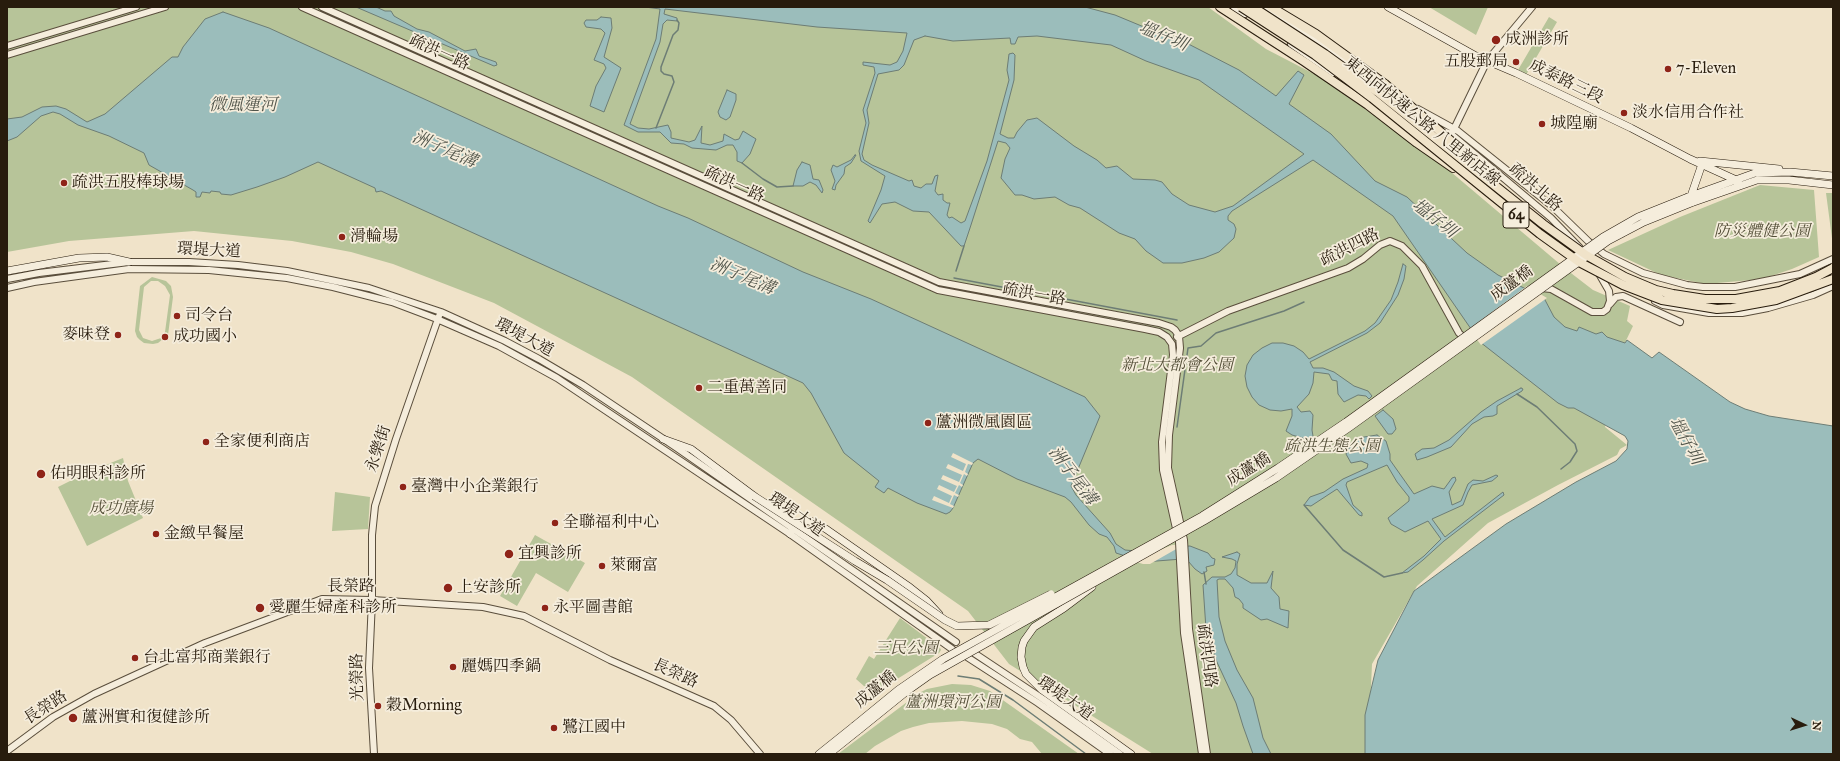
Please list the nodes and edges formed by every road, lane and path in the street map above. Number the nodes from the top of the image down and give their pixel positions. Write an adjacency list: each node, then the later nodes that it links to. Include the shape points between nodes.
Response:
1 (136, 7): 13 (street)
2 (165, 7): 14 (street)
3 (302, 7): 41 (street, 疏洪一路, via 938,290 1152,330 1163,334)
4 (322, 7): 40 (street, 疏洪一路, via 939,282 1159,323 1171,327)
5 (1220, 7): 22 (highway, bridge, via 1356,96)
6 (1234, 7): 16 (street, 疏洪北路, via 1372,100)
7 (1241, 7): 22 (highway, 東西向快速公路 八里新店線 / 64, bridge, via 1372,98)
8 (1253, 7): 25 (highway, 東西向快速公路 八里新店線 / 64, bridge, via 1325,54 1378,93)
9 (1263, 7): 16 (street, 疏洪北路, via 1390,94)
10 (1271, 7): 25 (highway, bridge, via 1316,34 1385,84 1486,171)
11 (1388, 7): 15 (main road, 成泰路三段)
12 (1532, 7): 15 (street)
13 (7, 46)
14 (7, 55)
15 (1487, 61): 16 (street); 17 (main road, 成泰路三段, via 1631,128)
16 (1453, 131): 27 (street, 疏洪北路, via 1551,218); 28 (street, 疏洪北路, via 1554,207 1588,242 1604,254 1643,273 1687,285 1735,287 1800,274)
17 (1690, 159): 18 (main road, 成泰路三段); 19 (main road)
18 (1702, 164): 21 (main road, 成泰路三段); 26 (main road)
19 (1812, 174): 20 (main road); 21 (main road, via 1755,173)
20 (1833, 176)
21 (1734, 180): 24 (main road, 成泰路三段); 26 (main road)
22 (1475, 183): 33 (highway, 東西向快速公路 八里新店線 / 64, bridge, via 1579,262 1623,286 1662,300 1702,307 1732,308 1776,300)
23 (1833, 184): 24 (main road, via 1758,180)
24 (1741, 185): 26 (main road)
25 (1507, 194): 30 (highway, 東西向快速公路 八里新店線 / 64, bridge, via 1543,224 1609,269 1656,290 1705,299 1736,299 1780,291)
26 (1690, 199): 46 (main road, 成蘆橋, bridge, via 1638,217 1603,237 1278,468 1202,516); 47 (main road, 成蘆橋, bridge, via 1608,241 1276,478)
27 (1590, 258): 34 (street, 疏洪北路, via 1612,281 1663,305 1709,314 1742,313 1768,308 1813,295); 36 (street, via 1609,291)
28 (1833, 259)
29 (129, 262): 31 (main road, via 107,257 79,258); 32 (street, 環堤大道); 37 (street, 環堤大道, via 189,262 287,271 369,288)
30 (1833, 268)
31 (7, 271)
32 (7, 279)
33 (1833, 279)
34 (1833, 286)
35 (7, 288): 38 (street, 環堤大道, via 129,269 217,270 288,278 339,288 384,300)
36 (1609, 305): 39 (street, via 1616,297 1623,296); 40 (street, 疏洪四路, bridge, via 1603,312 1592,312 1551,289 1533,290 1470,336 1464,337 1459,333 1428,275 1417,260 1402,246 1390,241 1380,245 1348,268 1228,311)
37 (441, 312): 38 (street, 永樂街); 42 (street, 環堤大道, via 539,359)
38 (437, 319): 43 (street, 環堤大道, via 499,346 557,378); 48 (street, 永樂街, via 375,506 372,535)
39 (1680, 322)
40 (1179, 336): 41 (street, 疏洪四路); 44 (street, via 1168,468)
41 (1170, 341): 44 (street, via 1173,355 1162,442 1163,470)
42 (664, 439): 43 (street, 環堤大道); 49 (main road, bridge, via 691,450 754,496)
43 (791, 531): 49 (main road, bridge, via 796,523 805,520 826,529 908,586); 50 (street, 環堤大道); 51 (street, 環堤大道)
44 (1182, 541): 45 (street)
45 (1182, 561): 63 (street, 疏洪四路, via 1181,599 1186,658); 64 (street, 疏洪四路)
46 (1115, 564): 49 (main road, bridge, via 989,625 957,626); 54 (main road, 成蘆橋, bridge, via 943,659 898,690)
47 (1106, 577): 54 (main road, 成蘆橋, bridge, via 930,675); 62 (main road, bridge, via 1034,627 1024,641 1021,657 1026,674 1042,690)
48 (372, 600): 55 (street, 長榮路, via 322,599 205,643 94,694 53,717); 56 (street, 光榮路, via 370,676); 57 (street, 長榮路, via 482,607 524,616 610,660 714,706 731,720)
49 (945, 620)
50 (956, 642)
51 (952, 650)
52 (974, 654): 61 (street, 環堤大道)
53 (967, 658): 60 (street, 環堤大道, via 1038,703)
54 (856, 728): 58 (main road); 59 (main road)
55 (7, 750)
56 (374, 754)
57 (760, 754)
58 (819, 754)
59 (829, 754)
60 (1110, 754)
61 (1120, 754)
62 (1131, 754)
63 (1202, 754)
64 (1207, 754)

